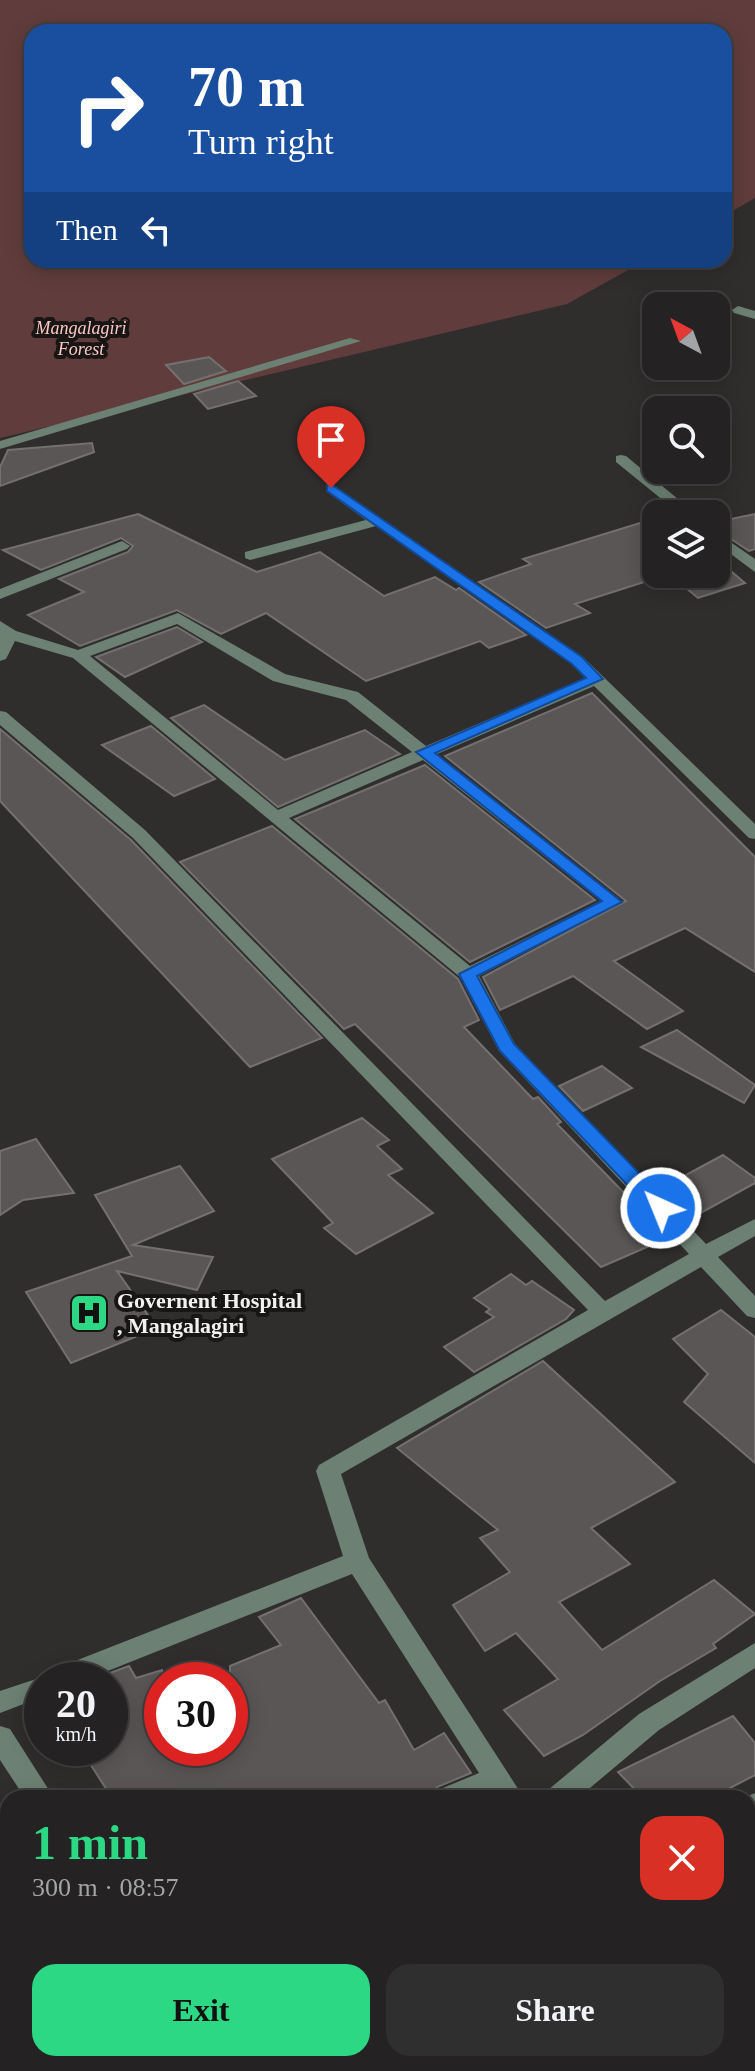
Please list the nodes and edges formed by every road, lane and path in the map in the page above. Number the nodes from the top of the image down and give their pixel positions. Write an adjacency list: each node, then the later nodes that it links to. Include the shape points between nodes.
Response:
1 (738, 310): 2 (street)
2 (755, 315)
3 (355, 341): 4 (street)
4 (0, 445)
5 (621, 459): 7 (street)
6 (331, 488): 8 (street)
7 (672, 500)
8 (378, 521): 11 (street); 17 (street, via 577,660)
9 (122, 546): 13 (street)
10 (730, 547): 12 (street)
11 (250, 555)
12 (755, 567)
13 (0, 594)
14 (5, 630): 15 (street); 16 (street)
15 (79, 655): 21 (street, via 178,618 279,678 352,696); 22 (street)
16 (0, 656)
17 (596, 679): 21 (street); 23 (street)
18 (0, 716): 19 (street)
19 (22, 735): 20 (street); 28 (street, via 139,834)
20 (0, 743)
21 (424, 752): 22 (street); 24 (street, via 614,902)
22 (276, 817): 24 (street)
23 (755, 834)
24 (468, 974): 26 (street, via 506,1047)
25 (755, 1226): 26 (street)
26 (705, 1254): 27 (street); 28 (street)
27 (755, 1310)
28 (603, 1312): 29 (street, via 328,1471)
29 (357, 1561): 31 (street); 35 (street)
30 (755, 1654): 37 (street, via 649,1722)
31 (102, 1662)
32 (24, 1693): 33 (street)
33 (0, 1702)
34 (0, 1737): 36 (street)
35 (504, 1788)
36 (35, 1790)
37 (568, 1790)

